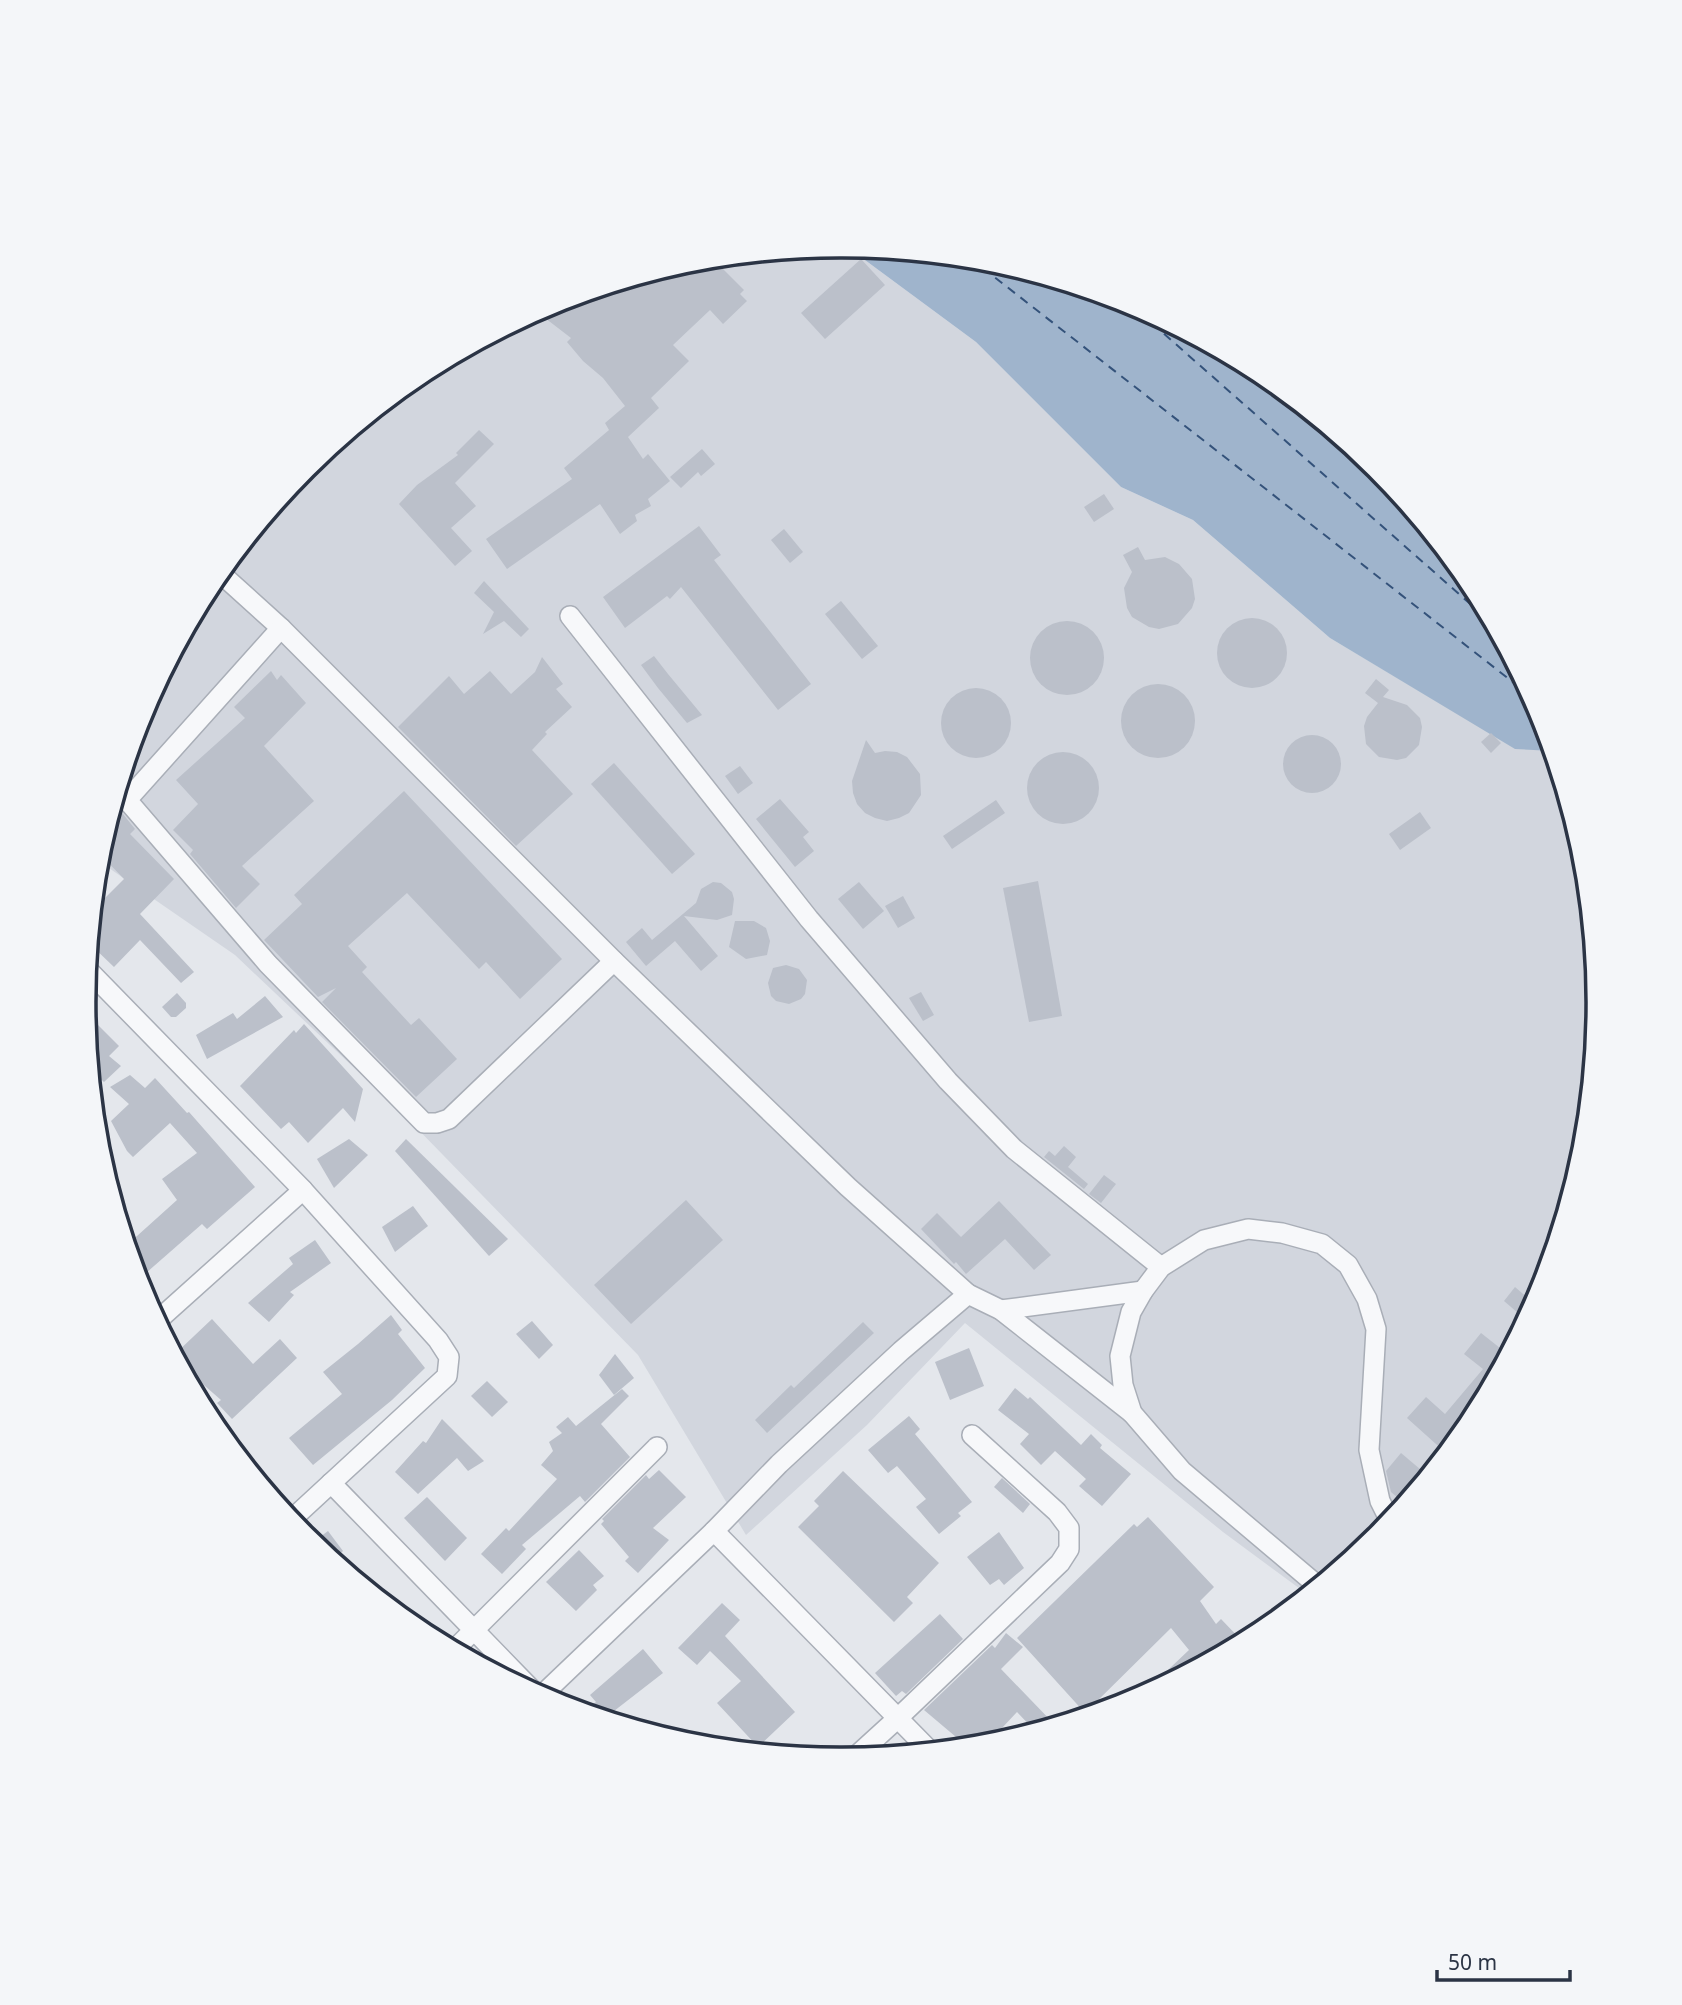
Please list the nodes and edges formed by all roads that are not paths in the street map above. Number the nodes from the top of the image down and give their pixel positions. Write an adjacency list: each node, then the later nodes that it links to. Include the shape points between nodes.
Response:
1 (228, 580): 3 (street)
2 (570, 616): 7 (street, via 809,919 948,1081 1014,1149)
3 (281, 628): 4 (street); 4 (street, via 127,800 268,964 424,1123 449,1119)
4 (614, 961): 9 (street, via 848,1187)
5 (97, 979): 6 (street)
6 (303, 1189): 11 (street); 15 (street, via 449,1357 447,1376)
7 (1161, 1267): 8 (street); 16 (street, via 1203,1240 1248,1228 1322,1244 1348,1265 1367,1299 1376,1329 1369,1450)
8 (1143, 1291): 10 (street); 12 (street, via 1131,1312 1120,1356)
9 (968, 1294): 10 (street); 18 (street, via 779,1464)
10 (1001, 1310): 12 (street)
11 (165, 1314)
12 (1132, 1413): 19 (street, via 1182,1471)
13 (972, 1435): 24 (street, via 1057,1512 1069,1528 1069,1549 1060,1563)
14 (657, 1447): 20 (street)
15 (331, 1483): 17 (street); 20 (street)
16 (1385, 1511)
17 (299, 1513)
18 (714, 1531): 23 (street); 24 (street)
19 (1310, 1580)
20 (475, 1629): 21 (street); 22 (street)
21 (461, 1643)
22 (515, 1671)
23 (549, 1688)
24 (900, 1717): 25 (street); 26 (street)
25 (923, 1743)
26 (867, 1746)

